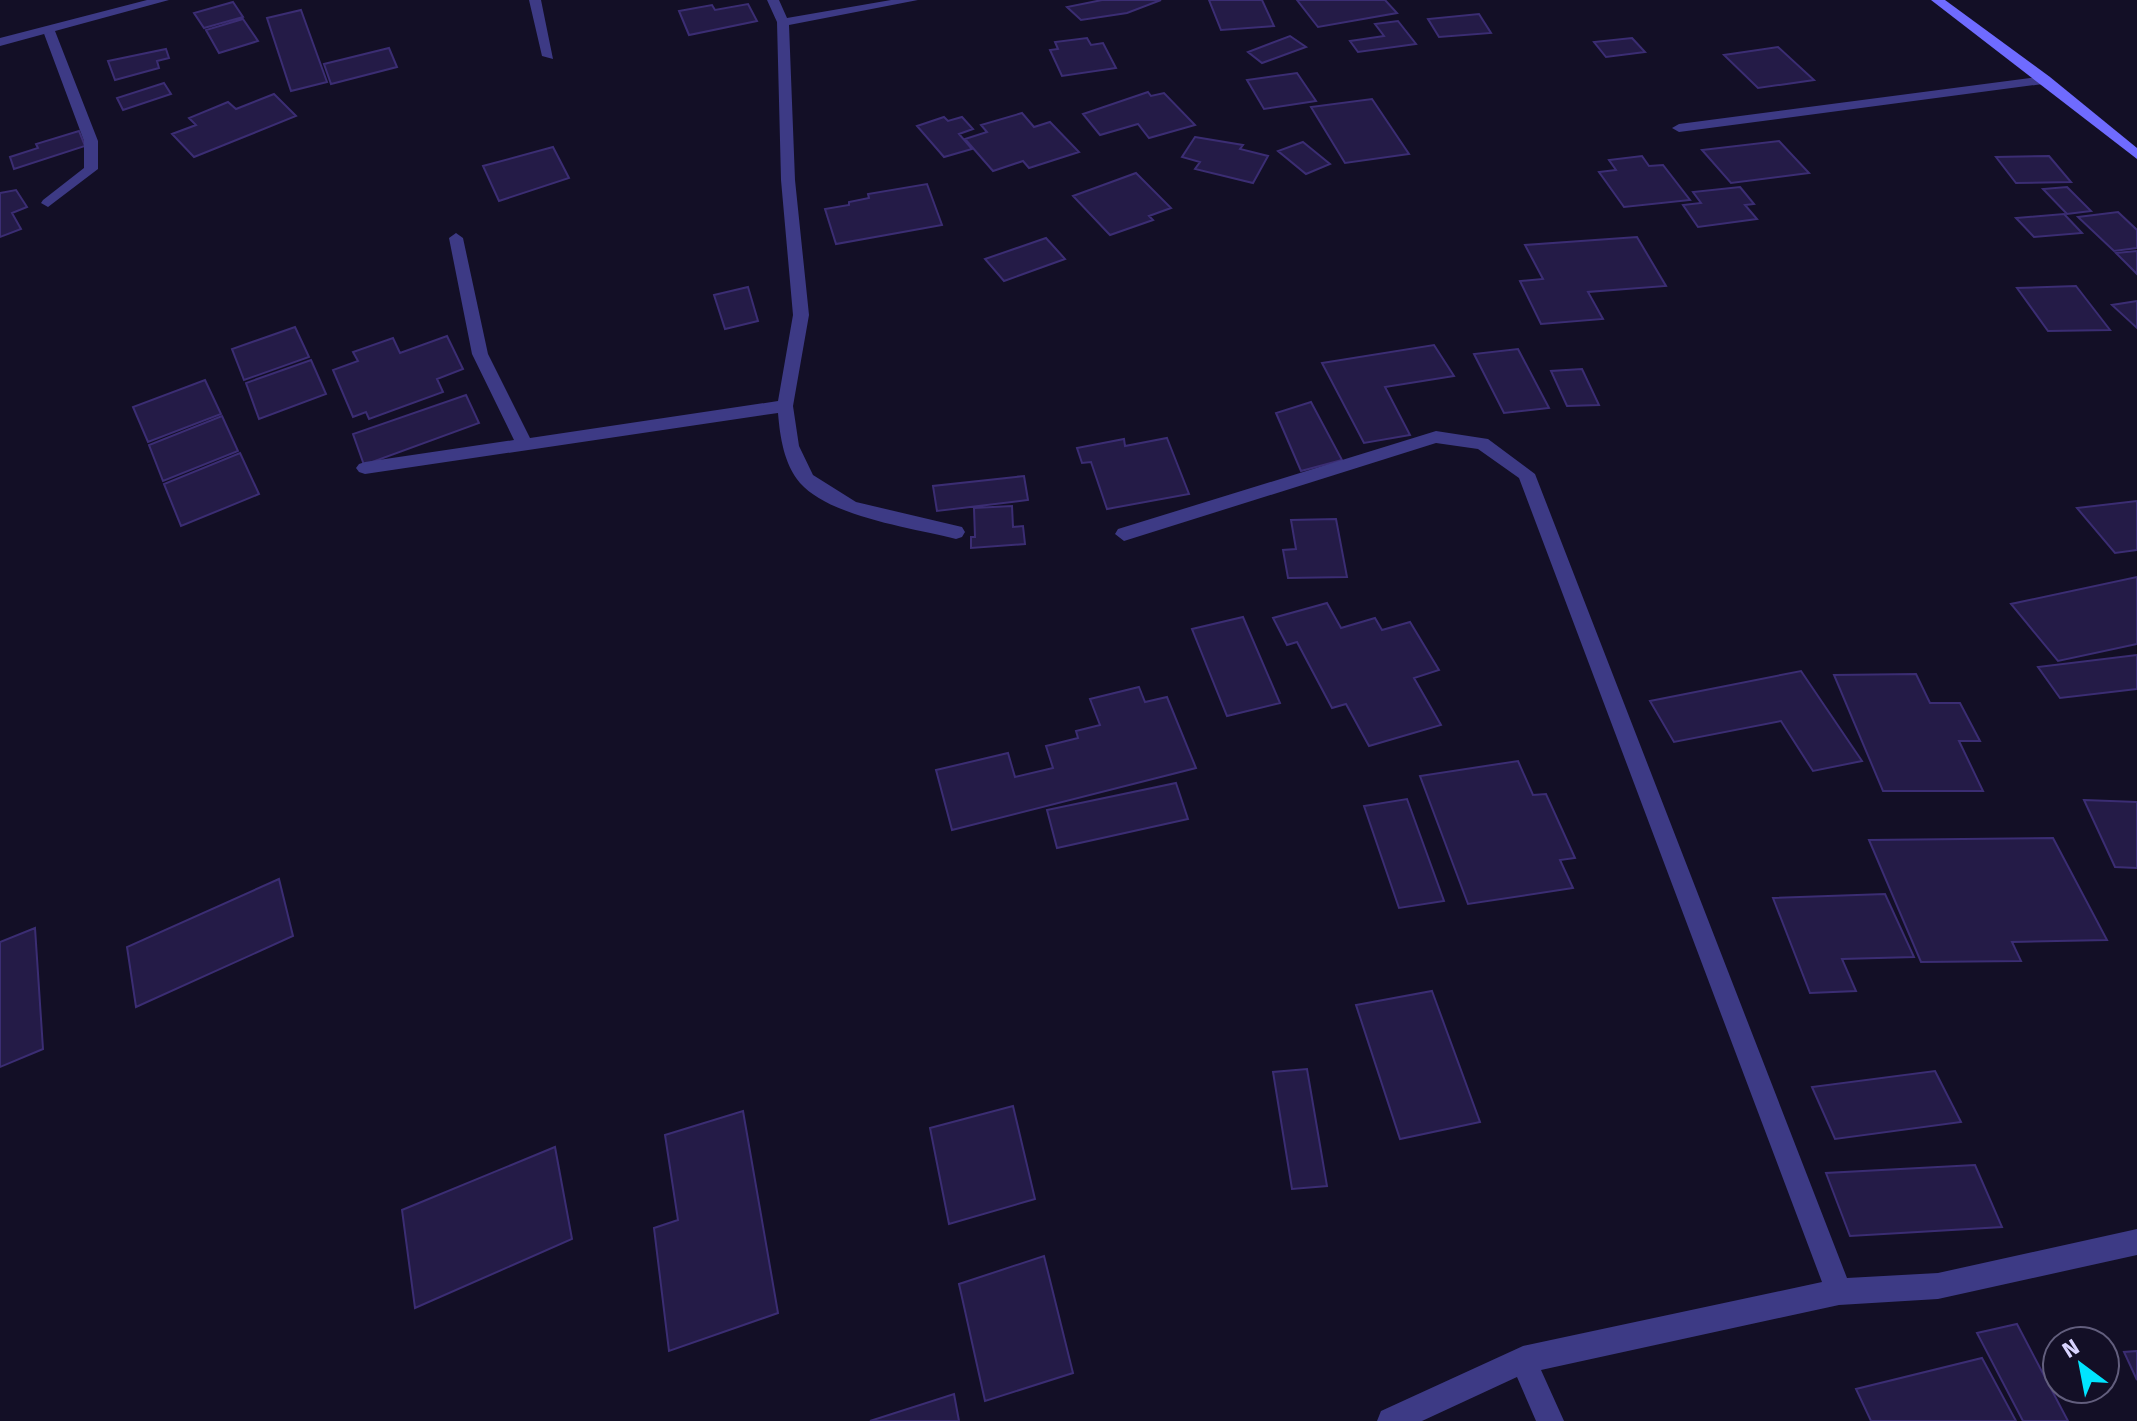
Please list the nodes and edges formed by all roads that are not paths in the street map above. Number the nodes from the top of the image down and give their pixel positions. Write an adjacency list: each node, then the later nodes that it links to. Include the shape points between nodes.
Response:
1 (163, 0): 8 (street)
2 (535, 0): 9 (street)
3 (773, 0): 6 (street)
4 (912, 0): 6 (street)
5 (1937, 0): 10 (street)
6 (783, 22): 15 (street, via 788,180 801,315)
7 (49, 31): 13 (street, via 91,141 91,169)
8 (0, 42)
9 (548, 56)
10 (2045, 80): 11 (street); 12 (street)
11 (1679, 128)
12 (2137, 155)
13 (48, 203)
14 (456, 238): 16 (street, via 480,354)
15 (785, 406): 16 (street); 18 (street, via 790,446 807,479 851,507)
16 (524, 442): 17 (street)
17 (365, 468)
18 (956, 532)
19 (1124, 534): 21 (street, via 1436,437 1482,443 1526,474)
20 (2137, 1242): 21 (street, via 1938,1286)
21 (1839, 1292): 22 (street)
22 (1523, 1360): 23 (street); 24 (street)
23 (1391, 1421)
24 (1550, 1421)

